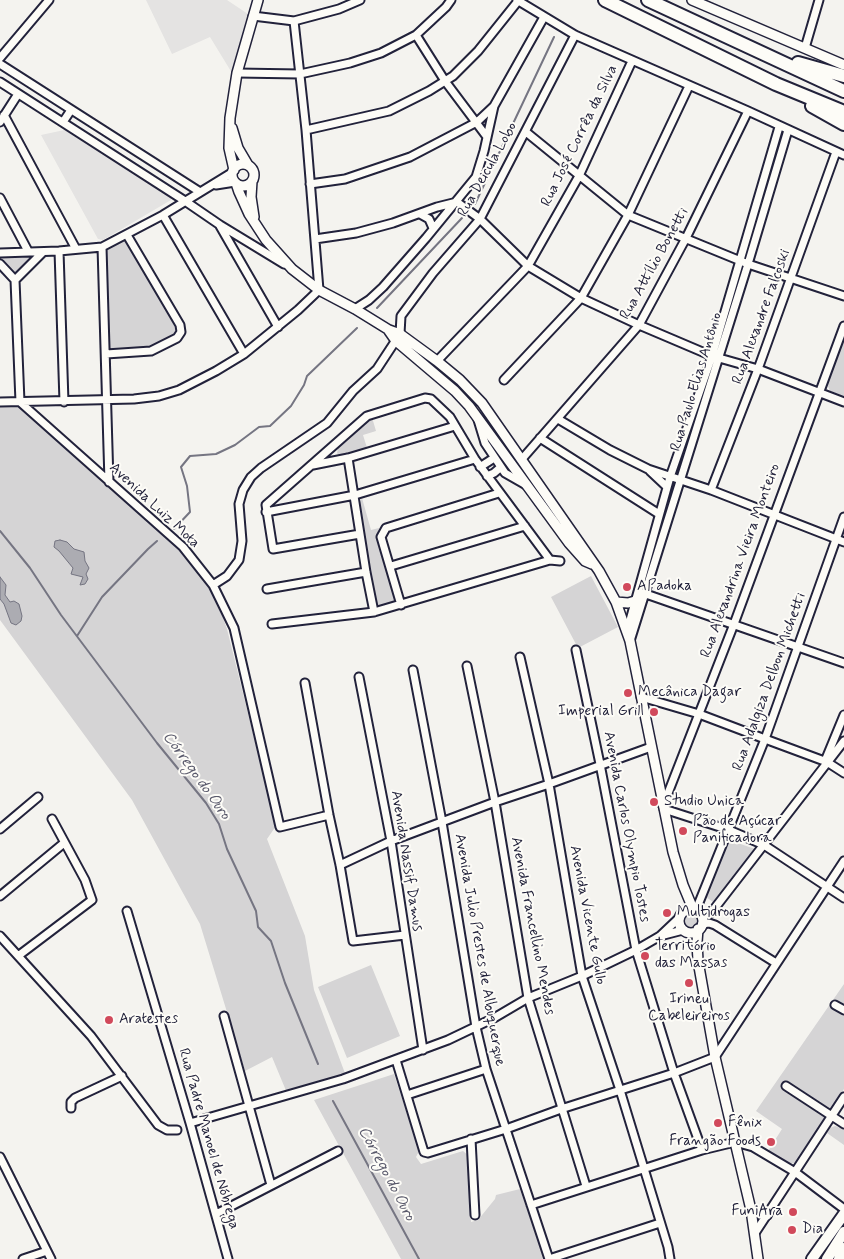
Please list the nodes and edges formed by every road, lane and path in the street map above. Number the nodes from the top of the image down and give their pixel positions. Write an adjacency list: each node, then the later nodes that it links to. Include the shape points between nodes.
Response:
1 (49, 0): 17 (street)
2 (258, 0): 10 (street)
3 (360, 0): 12 (street)
4 (451, 0): 13 (street)
5 (517, 0): 11 (street); 24 (street, via 478,51)
6 (605, 0): 26 (highway)
7 (648, 0): 16 (highway)
8 (692, 0): 15 (street)
9 (820, 0): 15 (street)
10 (253, 16): 12 (street); 21 (street)
11 (544, 17): 14 (street); 30 (street)
12 (294, 21): 22 (street)
13 (416, 35): 22 (street, via 350,64); 24 (street)
14 (575, 35): 18 (street); 42 (street, Rua Deicula Lobo)
15 (805, 48): 20 (street)
16 (759, 51): 23 (highway); 28 (highway)
17 (0, 58)
18 (632, 61): 27 (street); 48 (street, Rua José Corrêa da Silva)
19 (0, 64): 31 (street)
20 (844, 65)
21 (237, 73): 22 (street); 35 (street)
22 (300, 74): 40 (street)
23 (844, 76)
24 (445, 81): 37 (street); 40 (street, via 389,111)
25 (0, 82): 29 (street)
26 (776, 84): 33 (highway); 38 (highway)
27 (690, 86): 32 (street); 59 (street)
28 (844, 91)
29 (18, 94): 34 (street); 36 (street)
30 (494, 106): 37 (street); 43 (street)
31 (71, 110): 36 (street); 53 (street)
32 (748, 111): 39 (street); 65 (street, Rua Attílio Bonetti)
33 (844, 112)
34 (2, 118): 68 (street)
35 (230, 118): 46 (street, via 234,139); 47 (street, via 228,148)
36 (63, 122): 55 (street)
37 (477, 122): 43 (street); 51 (street, via 410,157 345,178)
38 (844, 124)
39 (779, 127): 41 (street); 73 (street, Rua Paulo Elias Antônio)
40 (306, 130): 51 (street)
41 (788, 130): 44 (street); 75 (street, Rua Paulo Elias Antônio)
42 (526, 132): 48 (street); 60 (street, Rua Deicula Lobo)
43 (487, 137): 56 (street, via 476,177)
44 (836, 152): 45 (street); 78 (street, Rua Alexandre Falcoski)
45 (844, 156)
46 (248, 165): 47 (street, via 238,165); 49 (street, via 254,174)
47 (233, 171): 50 (street); 52 (street)
48 (579, 176): 59 (street); 76 (street, Rua José Corrêa da Silva)
49 (252, 180): 50 (street, via 246,185); 61 (street)
50 (236, 182): 52 (street); 61 (street, via 243,204)
51 (310, 184): 66 (street)
52 (213, 185): 53 (street)
53 (200, 192): 55 (street)
54 (0, 198): 69 (street)
55 (185, 201): 58 (street); 62 (street)
56 (457, 202): 57 (street); 60 (street); 63 (street)
57 (420, 214): 63 (street, via 429,219); 66 (street, via 356,233)
58 (163, 215): 64 (street); 89 (street)
59 (628, 215): 65 (street); 82 (street)
60 (480, 219): 76 (street); 87 (street, Rua Deicula Lobo, via 401,316)
61 (255, 222): 77 (street)
62 (220, 225): 77 (street); 86 (street)
63 (433, 228): 83 (street, via 383,287)
64 (127, 235): 67 (street); 88 (street, via 181,332 177,338 151,352)
65 (686, 238): 73 (street); 84 (street, Rua Attílio Bonetti)
66 (315, 239): 80 (street)
67 (102, 247): 68 (street); 88 (street)
68 (76, 249): 70 (street)
69 (28, 251): 71 (street); 72 (street)
70 (59, 251): 71 (street); 98 (street)
71 (43, 252): 79 (street)
72 (0, 253)
73 (740, 261): 75 (street); 90 (street, Rua Paulo Elias Antônio)
74 (0, 264): 79 (street)
75 (748, 264): 78 (street); 90 (street, Rua Paulo Elias Antônio)
76 (528, 266): 82 (street); 91 (street, Rua José Corrêa da Silva)
77 (292, 269): 80 (street)
78 (790, 278): 81 (street); 92 (street, Rua Alexandre Falcoski)
79 (15, 280): 97 (street)
80 (319, 290): 83 (street); 86 (street)
81 (844, 296)
82 (582, 298): 84 (street); 93 (street)
83 (355, 309): 87 (street)
84 (639, 325): 90 (street); 100 (street, Rua Attílio Bonetti)
85 (844, 326): 94 (street, Rua Alexandrina Vieira Monteiro)
86 (278, 327): 89 (street)
87 (398, 338): 91 (street); 104 (street, via 477,415); 138 (street, via 377,369 353,390 327,423 251,477 239,504 240,560 227,576)
88 (106, 354): 95 (street)
89 (244, 354): 95 (street, via 179,390 159,396)
90 (716, 356): 92 (street); 117 (street, Rua Paulo Elias Antônio); 118 (street, Rua Paulo Elias Antônio)
91 (437, 361): 102 (street, via 482,403)
92 (758, 369): 94 (street); 122 (street, Rua Alexandre Falcoski)
93 (504, 380)
94 (819, 392): 99 (street); 127 (street, Rua Alexandrina Vieira Monteiro)
95 (107, 399): 98 (street); 119 (street)
96 (0, 402): 97 (street)
97 (20, 402): 98 (street); 119 (street, Avenida Luiz Mota)
98 (64, 402)
99 (844, 402)
100 (558, 419): 103 (street, Rua Attílio Bonetti); 114 (street)
101 (455, 426): 105 (street, via 431,399 425,398 369,414); 106 (street); 108 (street)
102 (502, 430): 104 (street); 109 (street)
103 (540, 438): 109 (street, Rua Attílio Bonetti); 126 (street)
104 (489, 440): 107 (street); 113 (street)
105 (330, 448): 110 (street); 111 (street)
106 (348, 458): 110 (street); 124 (street)
107 (494, 458): 112 (street); 115 (street)
108 (475, 459): 112 (street); 124 (street)
109 (522, 459): 113 (street); 136 (street)
110 (337, 460): 111 (street)
111 (312, 465): 125 (street, via 266,505)
112 (480, 467): 116 (street)
113 (514, 467): 115 (street); 120 (street)
114 (648, 469): 117 (street); 121 (street)
115 (503, 470): 116 (street); 120 (street)
116 (487, 476): 123 (street)
117 (670, 476): 118 (street); 121 (street, Rua Paulo Elias Antônio)
118 (681, 479): 122 (street); 141 (street, Rua Paulo Elias Antônio)
119 (109, 482): 138 (street, Avenida Luiz Mota, via 183,547)
120 (527, 486): 136 (street, via 569,543 585,561)
121 (667, 487): 126 (street, Rua Paulo Elias Antônio)
122 (712, 490): 127 (street)
123 (499, 493): 129 (street); 135 (street, via 386,528 381,537)
124 (354, 494): 125 (street); 130 (street)
125 (266, 512): 130 (street, via 273,549)
126 (659, 514): 140 (street, Rua Paulo Elias Antônio)
127 (773, 514): 131 (street); 147 (street, Rua Alexandrina Vieira Monteiro)
128 (844, 518): 131 (street, Rua Adalgiza Delbon Michetti)
129 (525, 526): 133 (street); 135 (street)
130 (360, 534): 137 (street)
131 (836, 539): 132 (street); 150 (street, Rua Adalgiza Delbon Michetti)
132 (844, 542)
133 (550, 560): 134 (street); 144 (street)
134 (560, 562)
135 (391, 566): 144 (street)
136 (596, 566): 143 (street)
137 (366, 572): 139 (street); 145 (street)
138 (213, 585): 171 (street, Avenida Luiz Mota, via 234,628 280,827)
139 (268, 589)
140 (638, 591): 141 (street); 142 (street, Rua Paulo Elias Antônio)
141 (646, 594): 147 (street); 149 (street, Rua Paulo Elias Antônio)
142 (635, 601): 143 (street); 148 (street, Rua Paulo Elias Antônio)
143 (616, 602): 148 (street)
144 (401, 605): 145 (street)
145 (374, 612): 146 (street)
146 (272, 624)
147 (734, 624): 150 (street); 159 (street, Rua Alexandrina Vieira Monteiro)
148 (626, 631): 149 (street)
149 (630, 641): 158 (street)
150 (798, 648): 153 (street); 161 (street, Rua Adalgiza Delbon Michetti)
151 (576, 650): 165 (street, Avenida Carlos Olympio Tostes)
152 (520, 657): 167 (street, Avenida Vicente Gullo)
153 (844, 663)
154 (467, 666): 169 (street, Avenida Francellino Mendes)
155 (413, 670): 173 (street, Avenida Julio Prestes de Albuquerque)
156 (359, 677): 176 (street, Avenida Nassif Damus)
157 (305, 683): 171 (street)
158 (641, 696): 159 (street); 163 (street)
159 (699, 714): 161 (street); 170 (street, Rua Alexandrina Vieira Monteiro)
160 (844, 715): 164 (street)
161 (765, 738): 164 (street); 175 (street, Rua Adalgiza Delbon Michetti)
162 (844, 741): 164 (street)
163 (651, 747): 165 (street); 170 (street)
164 (825, 763): 166 (street); 178 (street)
165 (600, 764): 167 (street); 193 (street, Avenida Carlos Olympio Tostes)
166 (844, 773)
167 (549, 784): 169 (street); 197 (street, Avenida Vicente Gullo)
168 (38, 798): 174 (street)
169 (495, 802): 173 (street); 198 (street, Avenida Francellino Mendes)
170 (664, 807): 175 (street); 181 (street)
171 (329, 815): 180 (street)
172 (52, 819): 177 (street)
173 (442, 822): 176 (street); 202 (street, Avenida Julio Prestes de Albuquerque)
174 (0, 829)
175 (729, 830): 178 (street); 186 (street, Rua Adalgiza Delbon Michetti)
176 (391, 841): 180 (street); 190 (street, Avenida Nassif Damus)
177 (64, 843): 183 (street); 194 (street, via 92,900)
178 (764, 845): 182 (street); 186 (street, via 711,913)
179 (844, 861): 182 (street)
180 (340, 864): 190 (street, via 353,941)
181 (683, 885): 186 (street); 187 (street)
182 (827, 887): 184 (street); 196 (street)
183 (0, 896)
184 (844, 898)
185 (127, 911): 217 (street, Rua Padre Manoel de Nóbrega)
186 (696, 911): 187 (street, via 689,909); 188 (street)
187 (681, 916): 189 (street, via 680,924); 192 (street)
188 (700, 927): 189 (street, via 692,932); 195 (street); 196 (street, via 709,923 715,925)
189 (685, 930): 192 (street); 195 (street)
190 (404, 935): 203 (street, Avenida Nassif Damus)
191 (0, 936): 194 (street)
192 (660, 936): 193 (street)
193 (636, 950): 197 (street); 207 (street, Avenida Carlos Olympio Tostes)
194 (18, 956): 208 (street, via 91,1036)
195 (698, 961): 204 (street)
196 (776, 963): 204 (street)
197 (582, 976): 198 (street); 210 (street, Avenida Vicente Gullo)
198 (528, 998): 202 (street); 215 (street, Avenida Francellino Mendes)
199 (835, 1005): 200 (street)
200 (844, 1010)
201 (224, 1016): 213 (street)
202 (476, 1026): 203 (street); 206 (street, Avenida Julio Prestes de Albuquerque)
203 (423, 1050): 205 (street)
204 (715, 1057): 207 (street); 222 (street)
205 (396, 1060): 211 (street); 213 (street)
206 (486, 1069): 211 (street); 219 (street, Avenida Julio Prestes de Albuquerque)
207 (674, 1073): 210 (street); 223 (street, Avenida Carlos Olympio Tostes)
208 (122, 1076): 214 (street, via 75,1098); 220 (street, via 158,1125 167,1130)
209 (786, 1086): 216 (street)
210 (620, 1090): 215 (street); 226 (street, Avenida Vicente Gullo)
211 (407, 1095): 221 (street, via 424,1152)
212 (844, 1097): 216 (street)
213 (250, 1106): 217 (street); 228 (street)
214 (70, 1108)
215 (561, 1109): 219 (street); 229 (street, Avenida Francellino Mendes)
216 (832, 1115): 218 (street); 227 (street)
217 (190, 1123): 233 (street, Rua Padre Manoel de Nóbrega)
218 (844, 1124)
219 (506, 1129): 221 (street); 230 (street, Avenida Julio Prestes de Albuquerque)
220 (177, 1130)
221 (472, 1139): 235 (street)
222 (735, 1142): 223 (street); 227 (street, via 753,1147); 232 (street)
223 (702, 1150): 226 (street)
224 (338, 1151): 228 (street)
225 (0, 1157): 241 (street)
226 (644, 1169): 229 (street); 237 (street, Avenida Vicente Gullo)
227 (795, 1172): 231 (street); 236 (street)
228 (271, 1185): 233 (street)
229 (586, 1186): 230 (street)
230 (531, 1204): 245 (street, Avenida Julio Prestes de Albuquerque)
231 (844, 1209)
232 (751, 1210): 236 (street); 239 (street)
233 (216, 1214): 244 (street, Rua Padre Manoel de Nóbrega)
234 (844, 1214): 248 (main road)
235 (475, 1215)
236 (767, 1215): 239 (street)
237 (660, 1223): 245 (street); 246 (street, Avenida Vicente Gullo)
238 (844, 1232): 249 (main road)
239 (755, 1233): 247 (street)
240 (844, 1248): 250 (main road)
241 (47, 1250): 242 (street); 243 (street)
242 (23, 1259)
243 (51, 1259)
244 (228, 1259)
245 (549, 1259)
246 (670, 1259)
247 (758, 1259)
248 (812, 1259)
249 (827, 1259)
250 (839, 1259)

